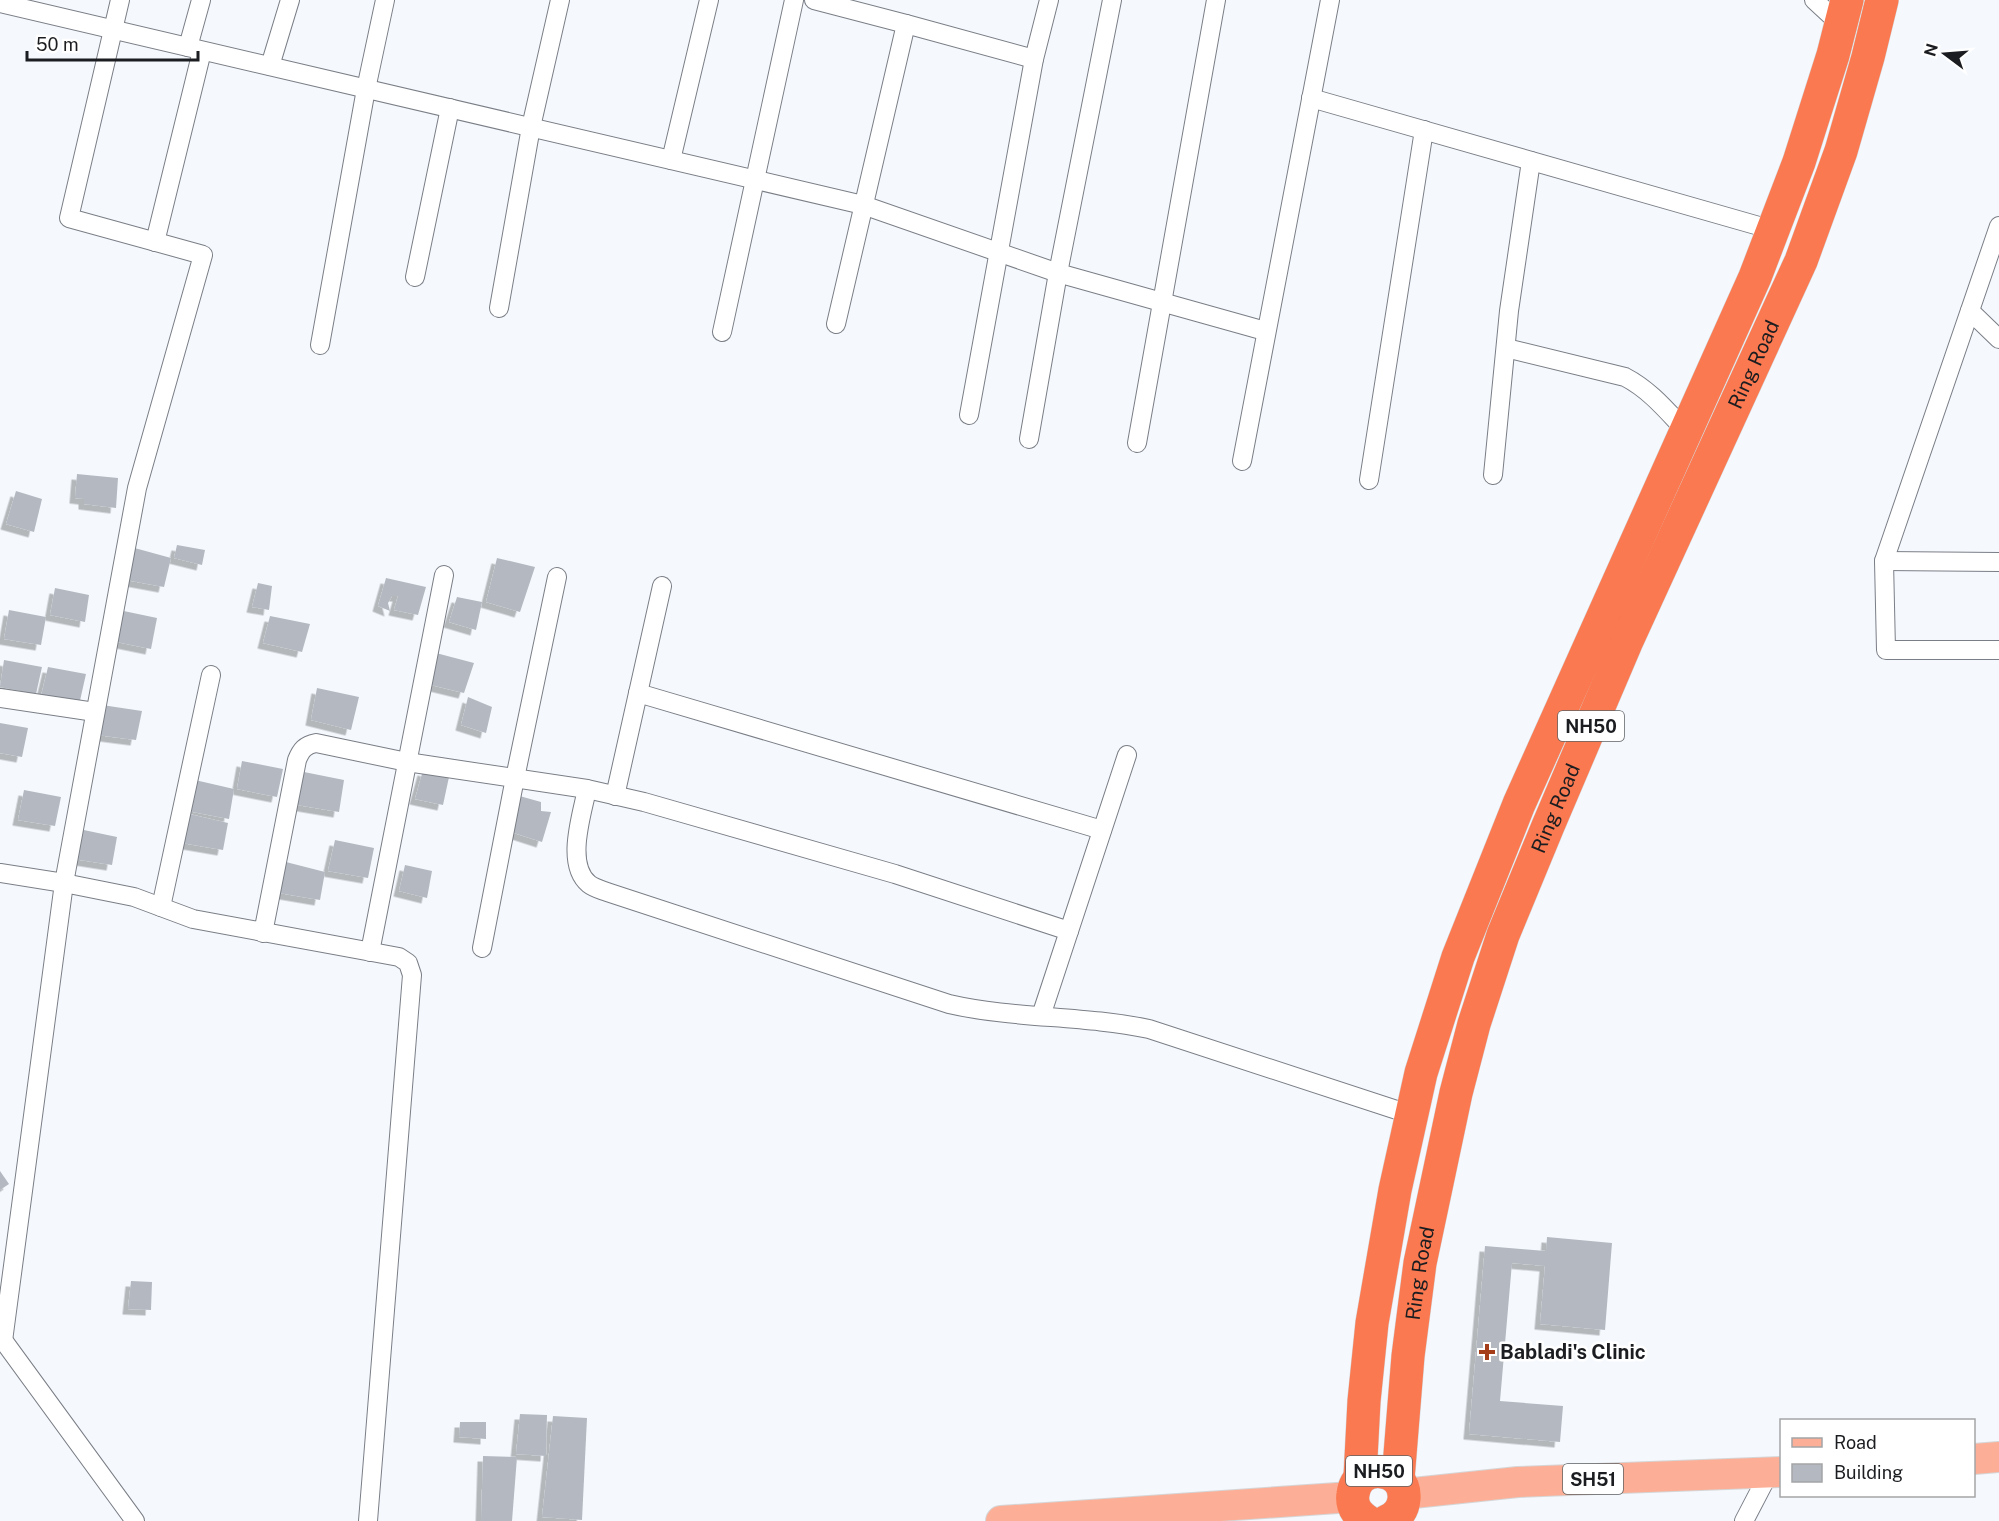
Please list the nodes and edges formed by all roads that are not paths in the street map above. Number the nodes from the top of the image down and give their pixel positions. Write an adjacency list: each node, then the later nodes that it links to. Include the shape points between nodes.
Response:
1 (120, 0): 20 (street)
2 (201, 0): 21 (street)
3 (290, 0): 23 (street)
4 (385, 0): 24 (street)
5 (560, 0): 27 (street)
6 (709, 0): 29 (street)
7 (794, 0): 31 (street)
8 (814, 0): 16 (street)
9 (1049, 0): 22 (street)
10 (1112, 0): 37 (street)
11 (1216, 0): 39 (street)
12 (1330, 0): 25 (street)
13 (1814, 0): 18 (street)
14 (1882, 0): 84 (highway, Ring Road / NH50, via 1841,151 1800,261 1626,643 1503,935 1453,1104 1420,1263 1408,1356)
15 (0, 3): 17 (street)
16 (864, 6): 19 (street)
17 (50, 7): 20 (street)
18 (1844, 13): 34 (highway, Ring Road / NH50, via 1802,152)
19 (906, 24): 22 (street); 32 (street)
20 (112, 29): 21 (street); 35 (street, via 69,218)
21 (195, 49): 23 (street); 35 (street)
22 (1034, 59): 36 (street)
23 (270, 66): 24 (street)
24 (366, 89): 26 (street); 46 (street)
25 (1311, 98): 28 (street); 43 (street)
26 (450, 108): 27 (street); 38 (street)
27 (531, 127): 29 (street); 40 (street)
28 (1424, 130): 30 (street); 54 (street)
29 (671, 160): 31 (street)
30 (1531, 160): 34 (street); 47 (street)
31 (755, 179): 32 (street); 44 (street)
32 (863, 205): 36 (street); 42 (street)
33 (1999, 226): 41 (street)
34 (1773, 230): 49 (highway, Ring Road / NH50)
35 (155, 242): 64 (street, via 203,255 137,488)
36 (999, 251): 37 (street); 48 (street)
37 (1058, 273): 39 (street); 50 (street)
38 (415, 278)
39 (1162, 302): 43 (street); 51 (street)
40 (500, 308)
41 (1970, 311): 45 (street); 55 (street)
42 (836, 324)
43 (1265, 331): 52 (street)
44 (722, 332)
45 (1999, 339)
46 (320, 345)
47 (1506, 348): 49 (street, via 1625,376 1651,394); 53 (street)
48 (969, 415)
49 (1686, 431): 79 (highway, Ring Road / NH50, via 1514,815 1458,957)
50 (1029, 439)
51 (1137, 443)
52 (1242, 461)
53 (1493, 475)
54 (1369, 480)
55 (1884, 561): 56 (street); 60 (street, via 1886,650)
56 (1999, 562)
57 (444, 575): 66 (street)
58 (557, 577): 67 (street)
59 (662, 586): 62 (street)
60 (1999, 650)
61 (211, 675): 73 (street)
62 (638, 693): 69 (street); 70 (street)
63 (0, 698): 64 (street)
64 (95, 712): 72 (street)
65 (1127, 755): 70 (street)
66 (407, 762): 67 (street); 75 (street, via 316,743 300,752); 77 (street)
67 (515, 778): 68 (street); 76 (street)
68 (587, 789): 69 (street); 78 (street, via 575,853 589,884 949,1004)
69 (615, 795): 74 (street, via 895,874)
70 (1102, 830): 74 (street)
71 (0, 873): 72 (street)
72 (64, 883): 73 (street, via 134,897); 80 (street)
73 (161, 907): 75 (street, via 193,919)
74 (1069, 931): 78 (street)
75 (263, 933): 77 (street)
76 (482, 948)
77 (370, 952): 86 (street, via 399,957 408,963 412,975)
78 (1041, 1016): 79 (street, via 1160,1032)
79 (1412, 1114): 84 (highway, Ring Road / NH50, via 1372,1323 1364,1401)
80 (2, 1339): 85 (street)
81 (1999, 1457): 82 (main road)
82 (1975, 1459)
83 (1775, 1472): 84 (main road, SH51, via 1518,1482); 88 (street)
84 (1379, 1506): 87 (main road, SH51)
85 (135, 1521)
86 (369, 1521)
87 (1001, 1521)
88 (1744, 1521)

